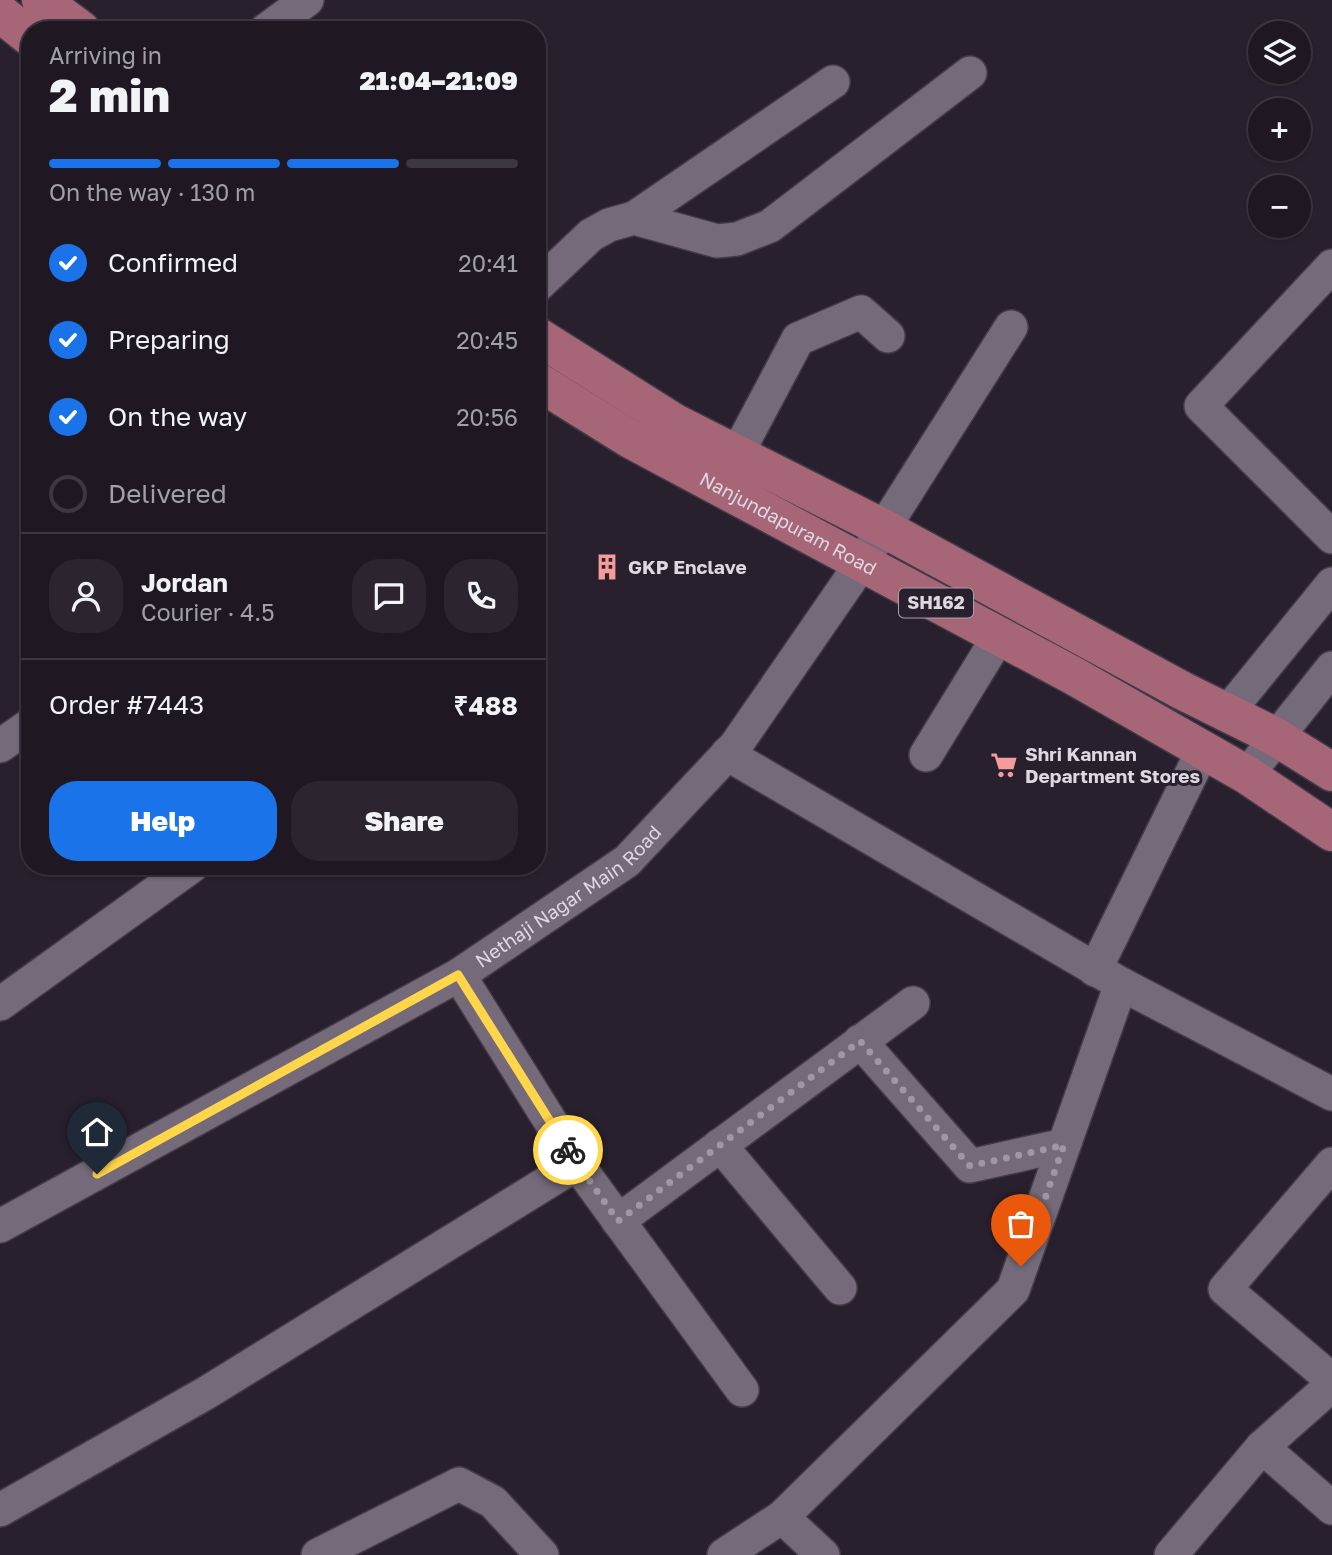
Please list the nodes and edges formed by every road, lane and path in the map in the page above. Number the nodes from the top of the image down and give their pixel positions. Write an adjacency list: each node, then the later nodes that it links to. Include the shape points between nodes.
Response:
1 (42, 0): 3 (main road)
2 (307, 0): 4 (street)
3 (69, 21)
4 (278, 21)
5 (970, 73): 7 (street, via 770,226 737,239 717,241)
6 (832, 82): 7 (street)
7 (634, 218): 9 (street, via 591,235)
8 (1332, 266): 16 (street, via 1201,406)
9 (546, 278)
10 (1012, 327): 15 (street, Nethaji Nagar Main Road)
11 (888, 336): 14 (street, via 861,312 799,340)
12 (546, 343): 14 (main road, Nanjundapuram Road / SH162, via 675,423)
13 (546, 387): 17 (main road, Nanjundapuram Road / SH162, via 631,439)
14 (737, 454): 15 (main road, Nanjundapuram Road / SH162)
15 (883, 528): 17 (street, Nethaji Nagar Main Road); 21 (main road, Nanjundapuram Road / SH162)
16 (1332, 537)
17 (861, 564): 19 (main road, Nanjundapuram Road / SH162); 26 (street, Nethaji Nagar Main Road)
18 (1332, 584): 21 (street)
19 (999, 636): 25 (main road, Nanjundapuram Road / SH162); 27 (street)
20 (1332, 668): 23 (street)
21 (1227, 713): 23 (main road, Nanjundapuram Road / SH162)
22 (21, 731): 24 (street)
23 (1276, 737): 28 (main road, Nanjundapuram Road / SH162); 29 (street)
24 (0, 746)
25 (1203, 750): 29 (main road, Nanjundapuram Road / SH162); 33 (street)
26 (727, 754): 32 (street, Nethaji Nagar Main Road, via 627,861); 33 (street)
27 (926, 755)
28 (1332, 772)
29 (1247, 775): 30 (main road, Nanjundapuram Road / SH162)
30 (1332, 832)
31 (179, 875): 35 (street)
32 (458, 975): 40 (street); 43 (street, Nethaji Nagar Main Road)
33 (1108, 977): 37 (street); 39 (street)
34 (913, 1003): 36 (street)
35 (0, 1004)
36 (860, 1041): 38 (street); 39 (street, via 970,1166)
37 (1332, 1094)
38 (720, 1145): 42 (street); 44 (street)
39 (1064, 1145): 50 (street, via 1013,1290)
40 (577, 1164): 42 (street); 49 (street, via 206,1393)
41 (1332, 1164): 45 (street, via 1225,1289)
42 (618, 1221): 46 (street)
43 (0, 1226)
44 (840, 1288)
45 (1332, 1383): 47 (street)
46 (742, 1390)
47 (1262, 1447): 48 (street); 55 (street)
48 (1332, 1508)
49 (0, 1510)
50 (782, 1517): 53 (street); 54 (street)
51 (318, 1555): 52 (street, via 459,1484 493,1502)
52 (542, 1555)
53 (724, 1555)
54 (823, 1555)
55 (1171, 1555)

